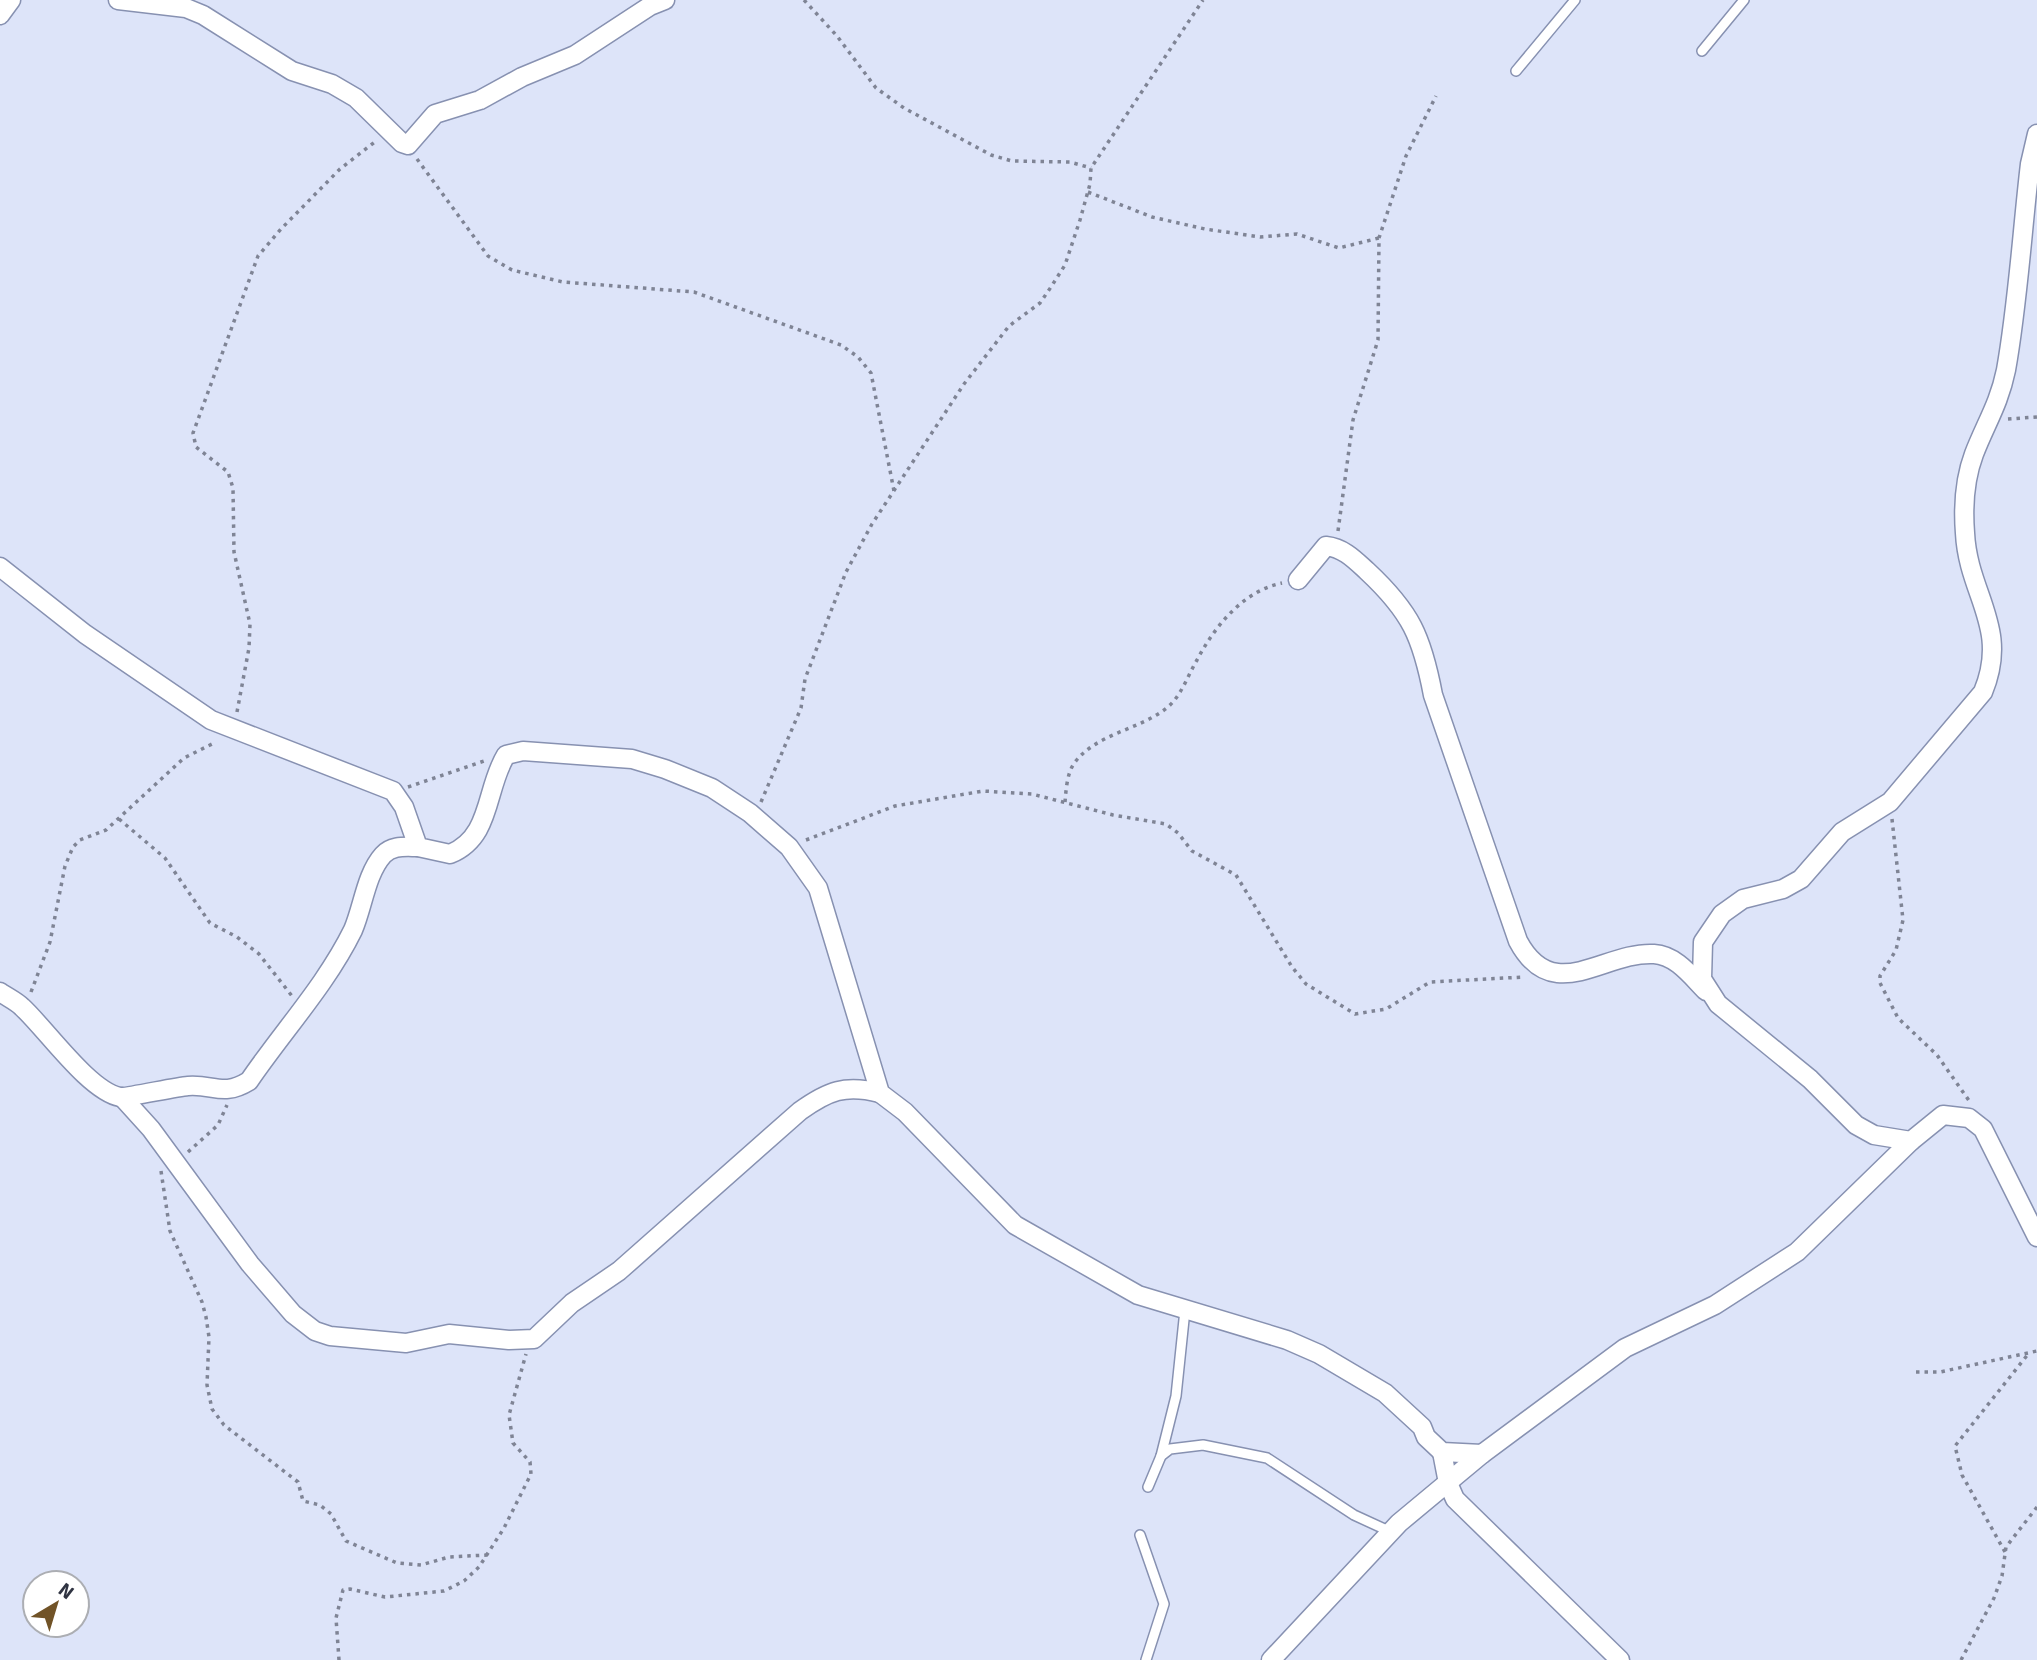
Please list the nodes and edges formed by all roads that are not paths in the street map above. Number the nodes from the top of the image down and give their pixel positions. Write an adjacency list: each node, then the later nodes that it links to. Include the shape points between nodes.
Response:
1 (10, 0): 6 (street)
2 (118, 0): 3 (street, via 186,8 203,15 292,71 332,84 356,98 408,145 436,114 480,100 575,55)
3 (665, 0)
4 (1574, 0): 8 (lane)
5 (1744, 0): 7 (lane)
6 (0, 15)
7 (1702, 51)
8 (1516, 71)
9 (2037, 134): 14 (street, via 2006,369 1997,409 1974,456 1964,509 1976,587 1993,640 1992,670 1983,692 1889,802 1842,832 1801,879 1783,889 1743,899 1722,914 1703,942 1700,960 1702,979)
10 (0, 567): 12 (street, via 85,634 212,720 393,791 404,807)
11 (1297, 580): 14 (street, via 1326,546 1343,550 1406,612 1427,662 1433,695 1518,941 1533,965 1550,972 1580,971 1655,954 1676,961)
12 (418, 847): 15 (street, via 450,854 475,837 497,769 506,755 523,751 632,759 712,788 789,847 818,888); 16 (street, via 397,846 384,854 334,963 249,1081 226,1091 197,1085)
13 (0, 992): 16 (street, via 27,1013 100,1088)
14 (1718, 1004): 17 (street, via 1810,1079 1856,1125 1874,1135)
15 (880, 1093): 16 (street, via 855,1087 822,1095 534,1339 449,1334 406,1343 315,1331 274,1295); 19 (street, via 905,1112 1015,1226 1138,1295)
16 (122, 1097)
17 (1911, 1141): 18 (street, via 1943,1115 1969,1118 1983,1129); 21 (street, via 1797,1252 1715,1305 1625,1348)
18 (2037, 1237)
19 (1185, 1310): 20 (street, via 1287,1340 1351,1371 1385,1393); 22 (lane, via 1176,1396)
20 (1442, 1452): 21 (street); 23 (street)
21 (1482, 1454): 23 (street)
22 (1161, 1457): 24 (lane); 25 (lane, via 1170,1450 1203,1445 1267,1458 1354,1515)
23 (1448, 1483): 25 (street); 29 (street, via 1455,1499)
24 (1148, 1487)
25 (1391, 1532): 28 (street)
26 (1140, 1535): 27 (lane, via 1164,1604)
27 (1146, 1660)
28 (1271, 1660)
29 (1620, 1660)

